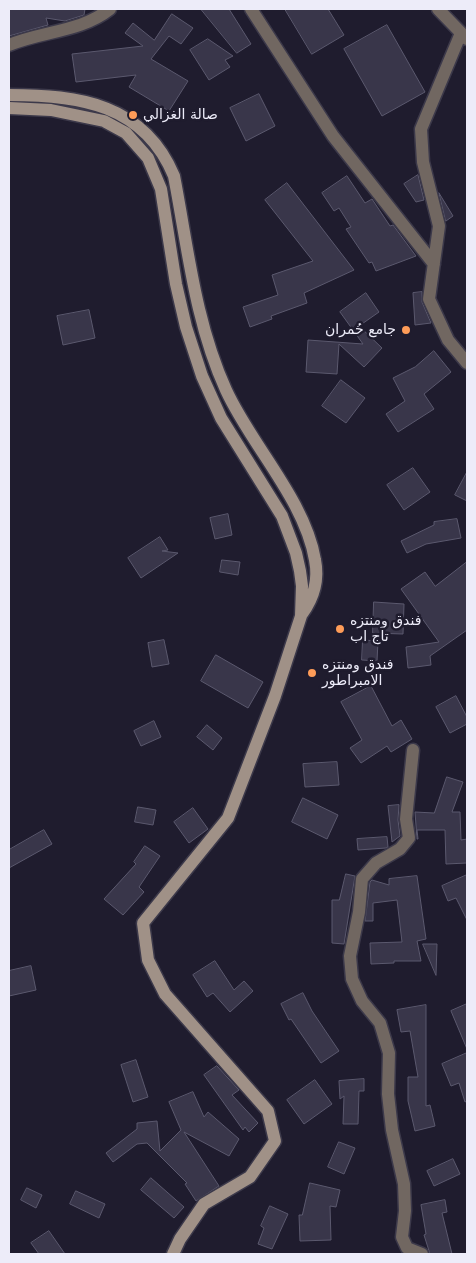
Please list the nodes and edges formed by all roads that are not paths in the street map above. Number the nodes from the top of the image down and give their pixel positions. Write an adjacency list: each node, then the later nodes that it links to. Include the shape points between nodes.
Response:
1 (110, 9): 5 (street, via 72,28 25,38)
2 (251, 9): 8 (street, via 333,136)
3 (438, 9): 4 (street)
4 (464, 36): 8 (street, via 421,129 423,162 439,226)
5 (9, 45)
6 (9, 95): 9 (main road, via 62,96 100,106 128,120 157,143 174,176)
7 (9, 108): 10 (main road, via 51,110 92,118 116,126 134,141 148,158 161,189)
8 (434, 264): 11 (street, via 429,299 448,340)
9 (193, 280): 10 (main road); 12 (main road, via 211,351 225,388 294,506 313,551 316,580 311,600)
10 (176, 284): 12 (main road, via 207,390 273,499 290,534 302,586)
11 (467, 363)
12 (301, 616): 14 (main road, via 275,696 228,818 143,923 148,960 165,994 268,1111 275,1141 250,1177 204,1204)
13 (413, 750): 15 (street, via 406,820 409,838 400,849 376,863 362,879 350,956 352,979 362,1001 380,1024 389,1052 388,1094 392,1130 404,1184 402,1237 407,1248)
14 (173, 1254)
15 (422, 1254)

